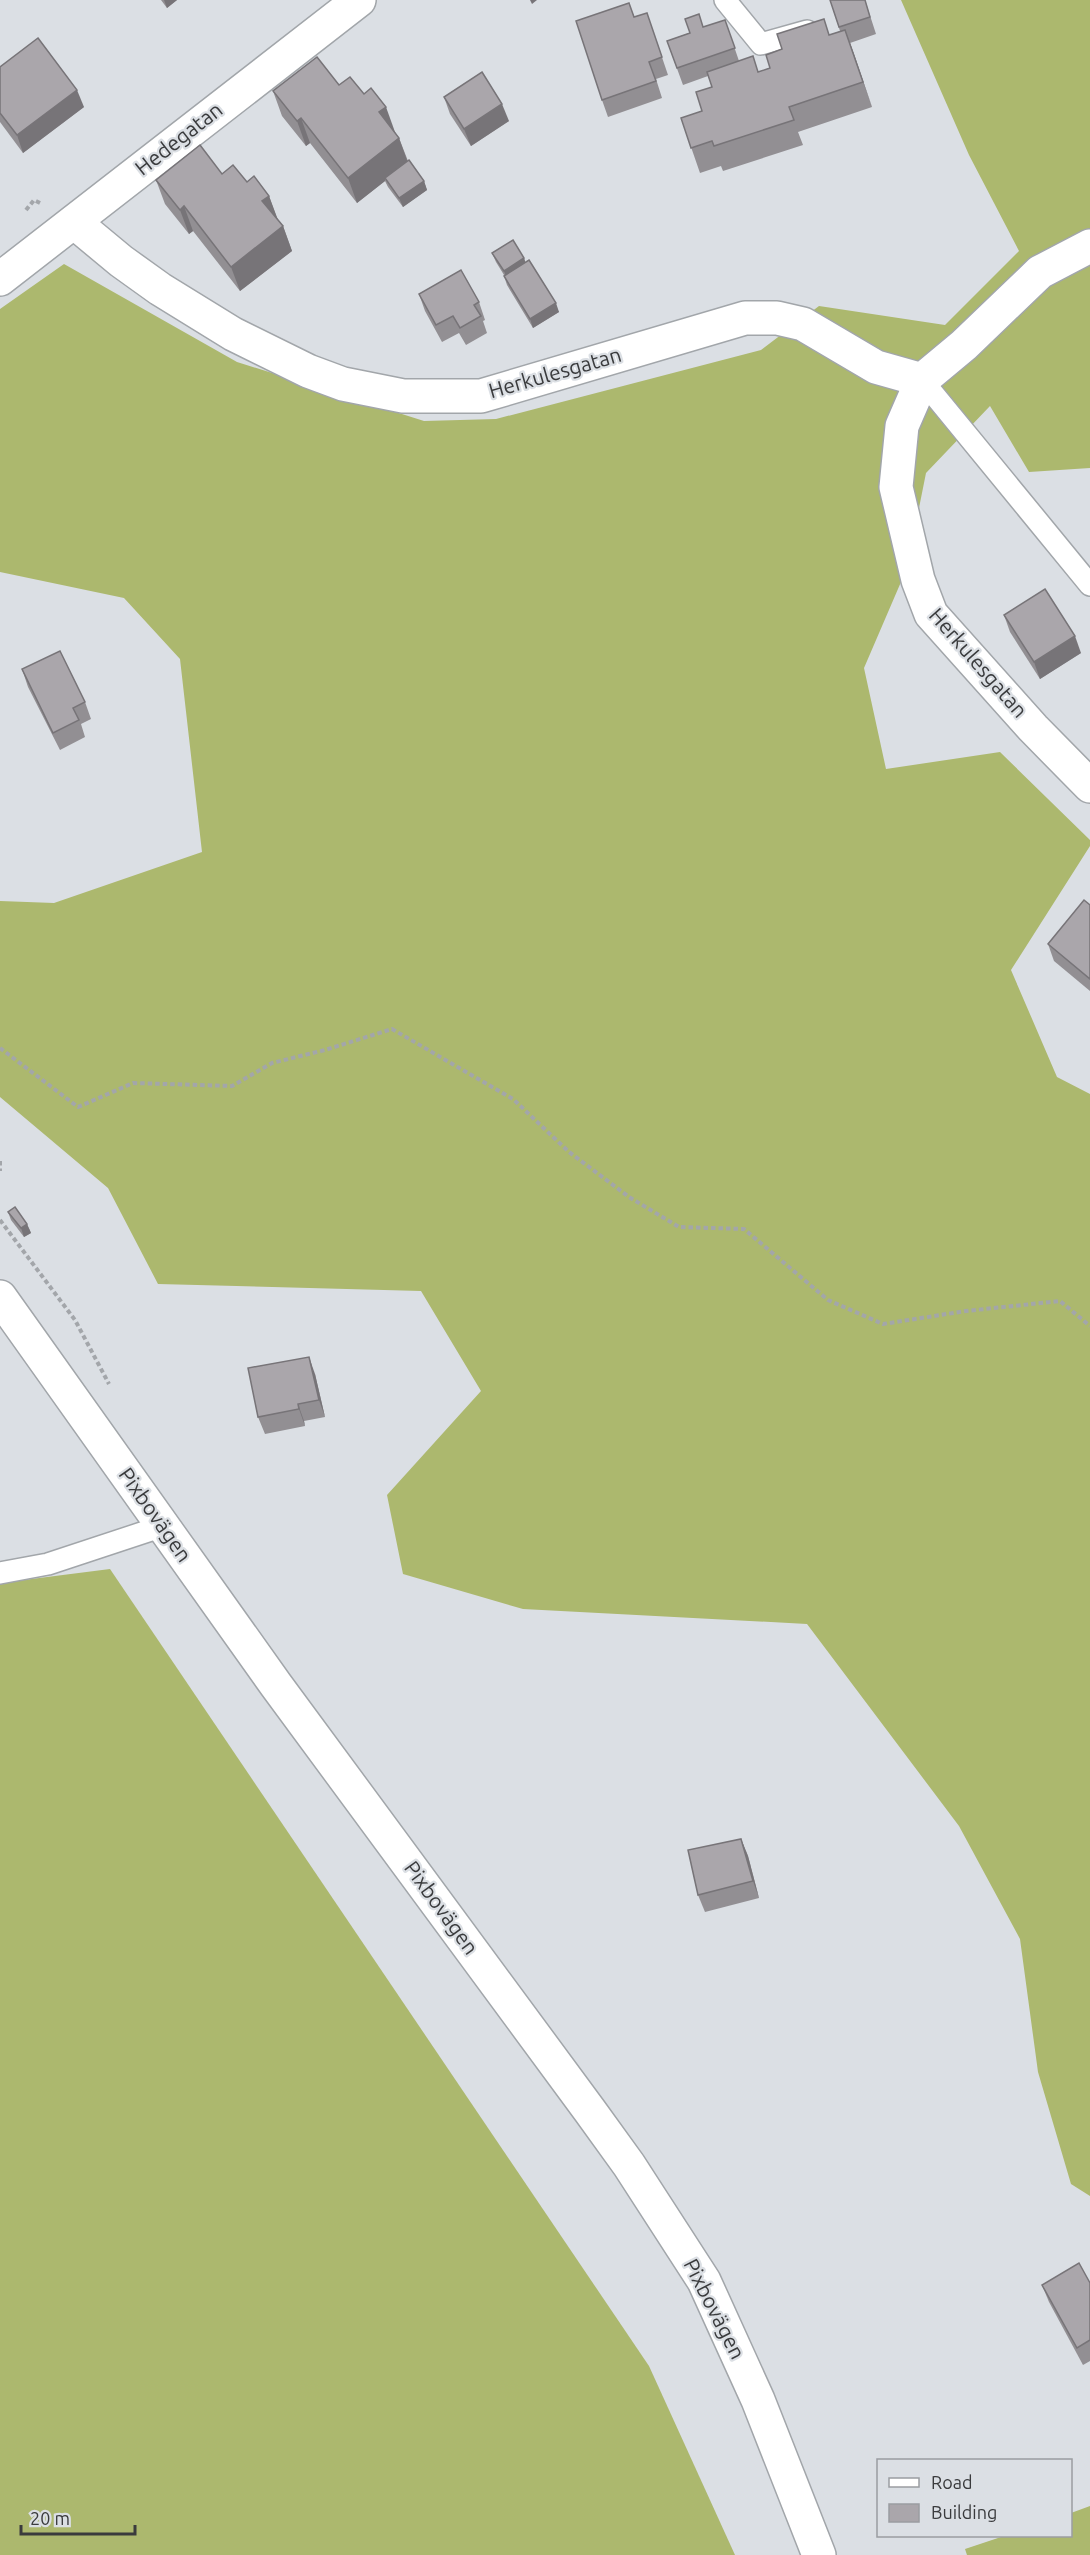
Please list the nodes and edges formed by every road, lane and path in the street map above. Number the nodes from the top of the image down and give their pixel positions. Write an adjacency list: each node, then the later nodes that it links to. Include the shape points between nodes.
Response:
1 (359, 0): 4 (street, Hedegatan)
2 (725, 0): 3 (lane, via 761,44)
3 (815, 28)
4 (74, 222): 6 (street, Hedegatan); 7 (street, Herkulesgatan, via 160,289 233,334 343,384 403,396 481,396 745,318 777,318 804,324 876,367)
5 (1090, 246): 7 (street, Herkulesgatan, via 1040,272)
6 (0, 279)
7 (922, 380): 8 (lane); 9 (street, Herkulesgatan, via 902,426 896,487 930,614)
8 (1090, 585)
9 (1090, 786)
10 (0, 1048): 16 (path, via 78,1107 133,1083 232,1086 272,1063 392,1029 513,1099 569,1152 629,1197 679,1227 744,1229 828,1300 883,1324 1060,1301)
11 (0, 1161): 12 (path)
12 (0, 1170)
13 (38, 1271): 14 (path)
14 (31, 1277)
15 (0, 1297): 17 (street, Pixbovägen)
16 (1090, 1326)
17 (163, 1526): 18 (lane, via 48,1564); 19 (street, Pixbovägen, via 629,2165 704,2281 758,2400)
18 (0, 1573)
19 (819, 2555)

